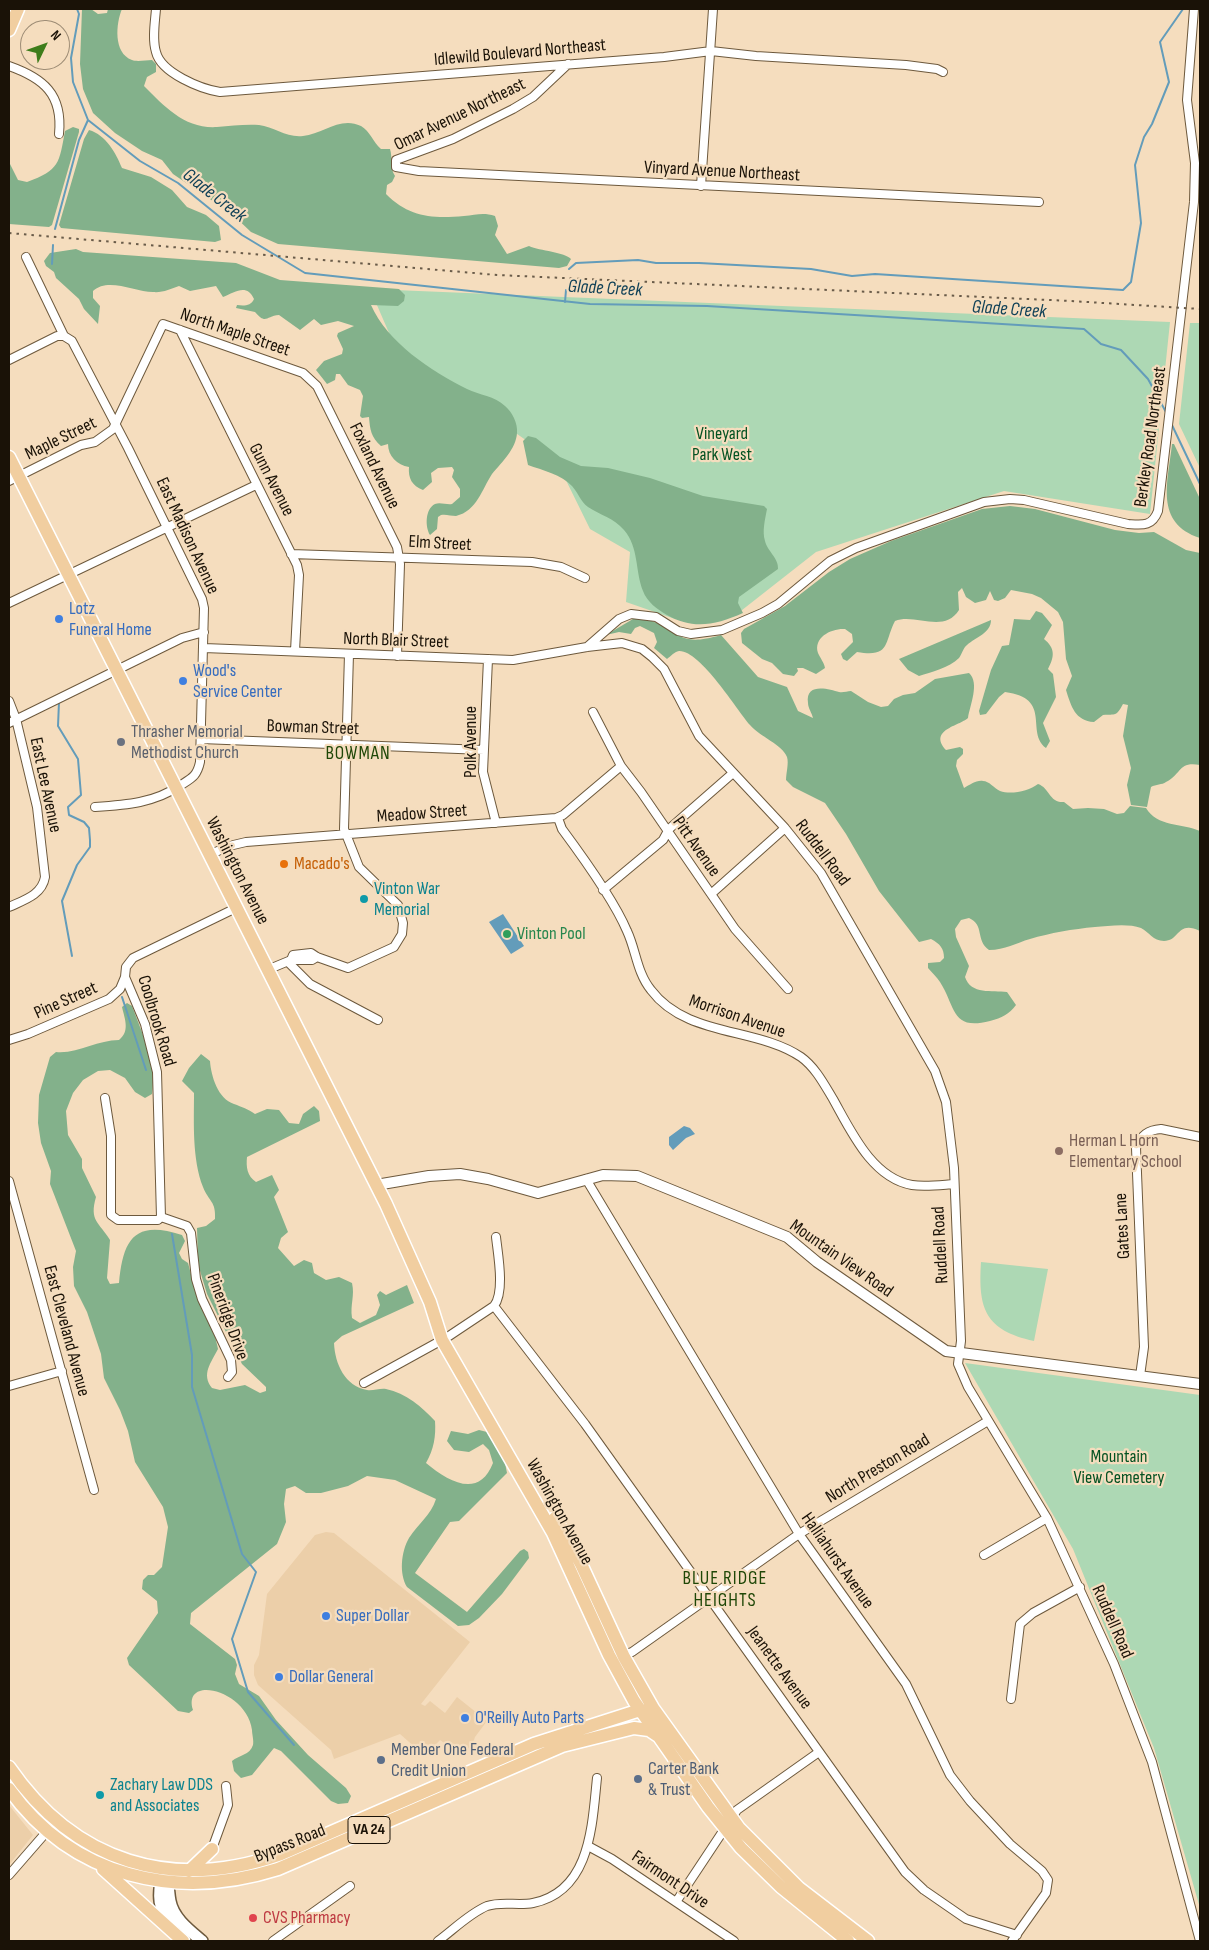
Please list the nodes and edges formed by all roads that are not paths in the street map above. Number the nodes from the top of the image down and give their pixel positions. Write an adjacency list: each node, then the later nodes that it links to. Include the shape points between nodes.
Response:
1 (18, 9): 5 (main road)
2 (156, 9): 7 (street, Idlewild Boulevard Northeast, via 155,49 160,60 177,75 198,86 220,92)
3 (712, 9): 6 (street)
4 (1194, 9): 30 (street, Berkley Road Northeast, via 1187,100 1196,178 1156,518 1148,524 1109,520 1024,500 984,502 843,554 778,604 734,626 691,634 678,631 656,617 631,614 619,619)
5 (9, 30)
6 (709, 51): 7 (street, Idlewild Boulevard Northeast); 9 (street, Idlewild Boulevard Northeast, via 906,65); 12 (street)
7 (568, 64): 11 (street, Omar Avenue Northeast, via 533,97 513,110 453,139 396,160 396,168)
8 (9, 66): 10 (street, via 32,74 50,91 60,118)
9 (943, 72)
10 (59, 134)
11 (404, 169): 12 (street, Vinyard Avenue Northeast)
12 (701, 186): 13 (street, Vinyard Avenue Northeast)
13 (1039, 202)
14 (26, 258): 16 (street, East Madison Avenue)
15 (180, 330): 18 (street, North Maple Street, via 303,373); 19 (street, North Maple Street, via 163,324); 22 (street, Gunn Avenue)
16 (64, 336): 17 (street); 19 (street, East Madison Avenue, via 72,341)
17 (9, 360)
18 (314, 382): 25 (street, Foxland Avenue)
19 (115, 426): 21 (street, Maple Street, via 95,442 81,445); 23 (street, East Madison Avenue)
20 (9, 457): 21 (main road, Washington Avenue)
21 (14, 479): 26 (main road, Washington Avenue)
22 (256, 485): 23 (street); 24 (street, Gunn Avenue)
23 (167, 528): 26 (street); 29 (street, East Madison Avenue, via 202,599)
24 (291, 554): 25 (street, Elm Street); 32 (street, Gunn Avenue, via 298,575)
25 (400, 557): 27 (street, Elm Street, via 546,563); 34 (street, Foxland Avenue)
26 (68, 573): 28 (street); 36 (main road, Washington Avenue)
27 (585, 578)
28 (9, 603)
29 (204, 632): 31 (street, East Madison Avenue); 36 (street, via 182,638)
30 (587, 647): 35 (street, North Blair Street, via 524,659); 45 (street, Ruddell Road, via 622,643 642,649 652,657 664,669 699,736)
31 (204, 648): 32 (street, North Blair Street); 41 (street, East Madison Avenue)
32 (295, 652): 33 (street, North Blair Street)
33 (349, 654): 34 (street, North Blair Street); 42 (street)
34 (397, 656): 35 (street, North Blair Street)
35 (488, 659): 43 (street, Polk Avenue)
36 (116, 670): 39 (street); 46 (main road, Washington Avenue)
37 (9, 701): 39 (street, East Lee Avenue)
38 (593, 712): 44 (street, Pitt Avenue)
39 (16, 719): 40 (street); 56 (street, East Lee Avenue, via 37,807 45,877 37,893)
40 (9, 723)
41 (201, 739): 42 (street, Bowman Street); 46 (street, East Madison Avenue, via 196,774)
42 (346, 744): 43 (street, Bowman Street); 52 (street, via 344,825)
43 (484, 750): 49 (street, Polk Avenue, via 485,781)
44 (621, 766): 48 (street); 51 (street, Pitt Avenue)
45 (733, 773): 50 (street, Ruddell Road); 51 (street)
46 (176, 789): 47 (street, East Madison Avenue, via 148,802); 53 (main road, Washington Avenue)
47 (95, 807)
48 (558, 818): 49 (street, Meadow Street); 54 (street, Morrison Avenue)
49 (496, 824): 52 (street, Meadow Street)
50 (785, 828): 55 (street); 68 (street, Ruddell Road, via 832,890 935,1071 946,1102)
51 (668, 832): 54 (street, via 663,840); 55 (street, Pitt Avenue)
52 (347, 834): 53 (street, Meadow Street, via 237,843); 58 (street, via 359,867 398,905 402,934 394,947 348,968 317,957)
53 (209, 855): 57 (main road, Washington Avenue)
54 (603, 890): 68 (street, Morrison Avenue, via 628,931 644,981 659,999 679,1014 702,1024 782,1048 801,1058 821,1079 865,1152 891,1177 918,1186)
55 (711, 894): 61 (street, Pitt Avenue, via 746,944)
56 (9, 907)
57 (236, 908): 59 (main road, Washington Avenue); 60 (street, Coolbrook Road, via 133,958 126,967)
58 (289, 961): 59 (street); 62 (street, via 310,984)
59 (267, 970): 69 (main road, Washington Avenue)
60 (126, 977): 63 (street, Pine Street, via 120,989 109,999); 70 (street, Coolbrook Road, via 145,1024 157,1072)
61 (788, 989)
62 (378, 1020)
63 (9, 1040)
64 (105, 1098): 70 (street, Pineridge Drive, via 111,1136 111,1214 118,1220 158,1220)
65 (1200, 1137): 76 (street, Gates Lane, via 1154,1130 1143,1135 1136,1148 1144,1347)
66 (586, 1180): 69 (street, Mountain View Road, via 538,1193 460,1174); 74 (street, Mountain View Road, via 613,1173 637,1176 787,1237 934,1345); 84 (street, Halliahurst Avenue)
67 (9, 1181): 75 (street, East Cleveland Avenue)
68 (954, 1184): 74 (street, Ruddell Road, via 962,1341)
69 (376, 1186): 73 (main road, Washington Avenue, via 408,1248)
70 (161, 1217): 77 (street, Pineridge Drive, via 183,1223 190,1229 193,1266 202,1299 232,1360 233,1368)
71 (496, 1237): 72 (street, via 499,1278 498,1301)
72 (494, 1306): 73 (street); 87 (street, Jeanette Avenue, via 585,1424)
73 (445, 1338): 78 (street); 88 (main road, Washington Avenue, via 553,1533); 89 (main road, Washington Avenue, via 581,1564)
74 (958, 1354): 76 (street, Mountain View Road); 81 (street, Ruddell Road, via 961,1372)
75 (62, 1371): 80 (street); 82 (street, East Cleveland Avenue)
76 (1140, 1376): 79 (street, Mountain View Road)
77 (228, 1377)
78 (364, 1383)
79 (1200, 1384)
80 (9, 1386)
81 (988, 1421): 83 (street, Ruddell Road); 84 (street, North Preston Road)
82 (94, 1490)
83 (1047, 1518): 85 (street); 86 (street, Ruddell Road)
84 (799, 1534): 87 (street, North Preston Road); 110 (street, Halliahurst Avenue, via 906,1684 937,1752 958,1787 1010,1844 1047,1878 1049,1886 1046,1893)
85 (984, 1555)
86 (1080, 1587): 90 (street, via 1033,1613 1020,1624); 119 (street, Ruddell Road, via 1152,1762)
87 (709, 1598): 89 (street, North Preston Road); 94 (street, Jeanette Avenue)
88 (609, 1655): 89 (street); 91 (main road, Washington Avenue)
89 (624, 1657): 91 (main road, Washington Avenue)
90 (1011, 1699)
91 (647, 1713): 92 (main road, Washington Avenue); 93 (main road); 99 (main road); 104 (main road, Bypass Road / VA 24, via 534,1744 281,1854)
92 (660, 1738): 93 (main road, Bypass Road / VA 24, via 648,1730 634,1728); 99 (main road, Washington Avenue)
93 (569, 1744): 107 (main road, Bypass Road / VA 24, via 278,1869 219,1883)
94 (820, 1752): 99 (street, via 737,1810); 110 (street, Jeanette Avenue, via 872,1828 915,1882 966,1919)
95 (9, 1767): 100 (main road, VA 24)
96 (597, 1778): 101 (street)
97 (226, 1786): 102 (street, via 228,1805)
98 (9, 1789): 100 (main road, VA 24)
99 (728, 1822): 109 (street); 117 (main road, via 741,1848 780,1887); 118 (main road, via 784,1874)
100 (52, 1826): 103 (main road, VA 24); 106 (street); 107 (main road, VA 24)
101 (588, 1846): 109 (street, Fairmont Drive); 115 (street, via 574,1876 554,1894 534,1903 487,1906)
102 (212, 1849): 104 (main road, via 214,1863); 105 (main road)
103 (92, 1860): 107 (main road, Bypass Road / VA 24, via 121,1872); 111 (main road)
104 (223, 1870): 105 (main road, Bypass Road / VA 24)
105 (188, 1871): 107 (main road, Bypass Road / VA 24)
106 (9, 1875)
107 (165, 1878): 112 (main road, via 158,1901 162,1911); 113 (main road, via 173,1912)
108 (350, 1886): 114 (street)
109 (676, 1902): 116 (street, Fairmont Drive)
110 (1015, 1938)
111 (183, 1941)
112 (187, 1941)
113 (202, 1941)
114 (273, 1941)
115 (438, 1941)
116 (734, 1941)
117 (848, 1941)
118 (868, 1941)
119 (1200, 1941)

